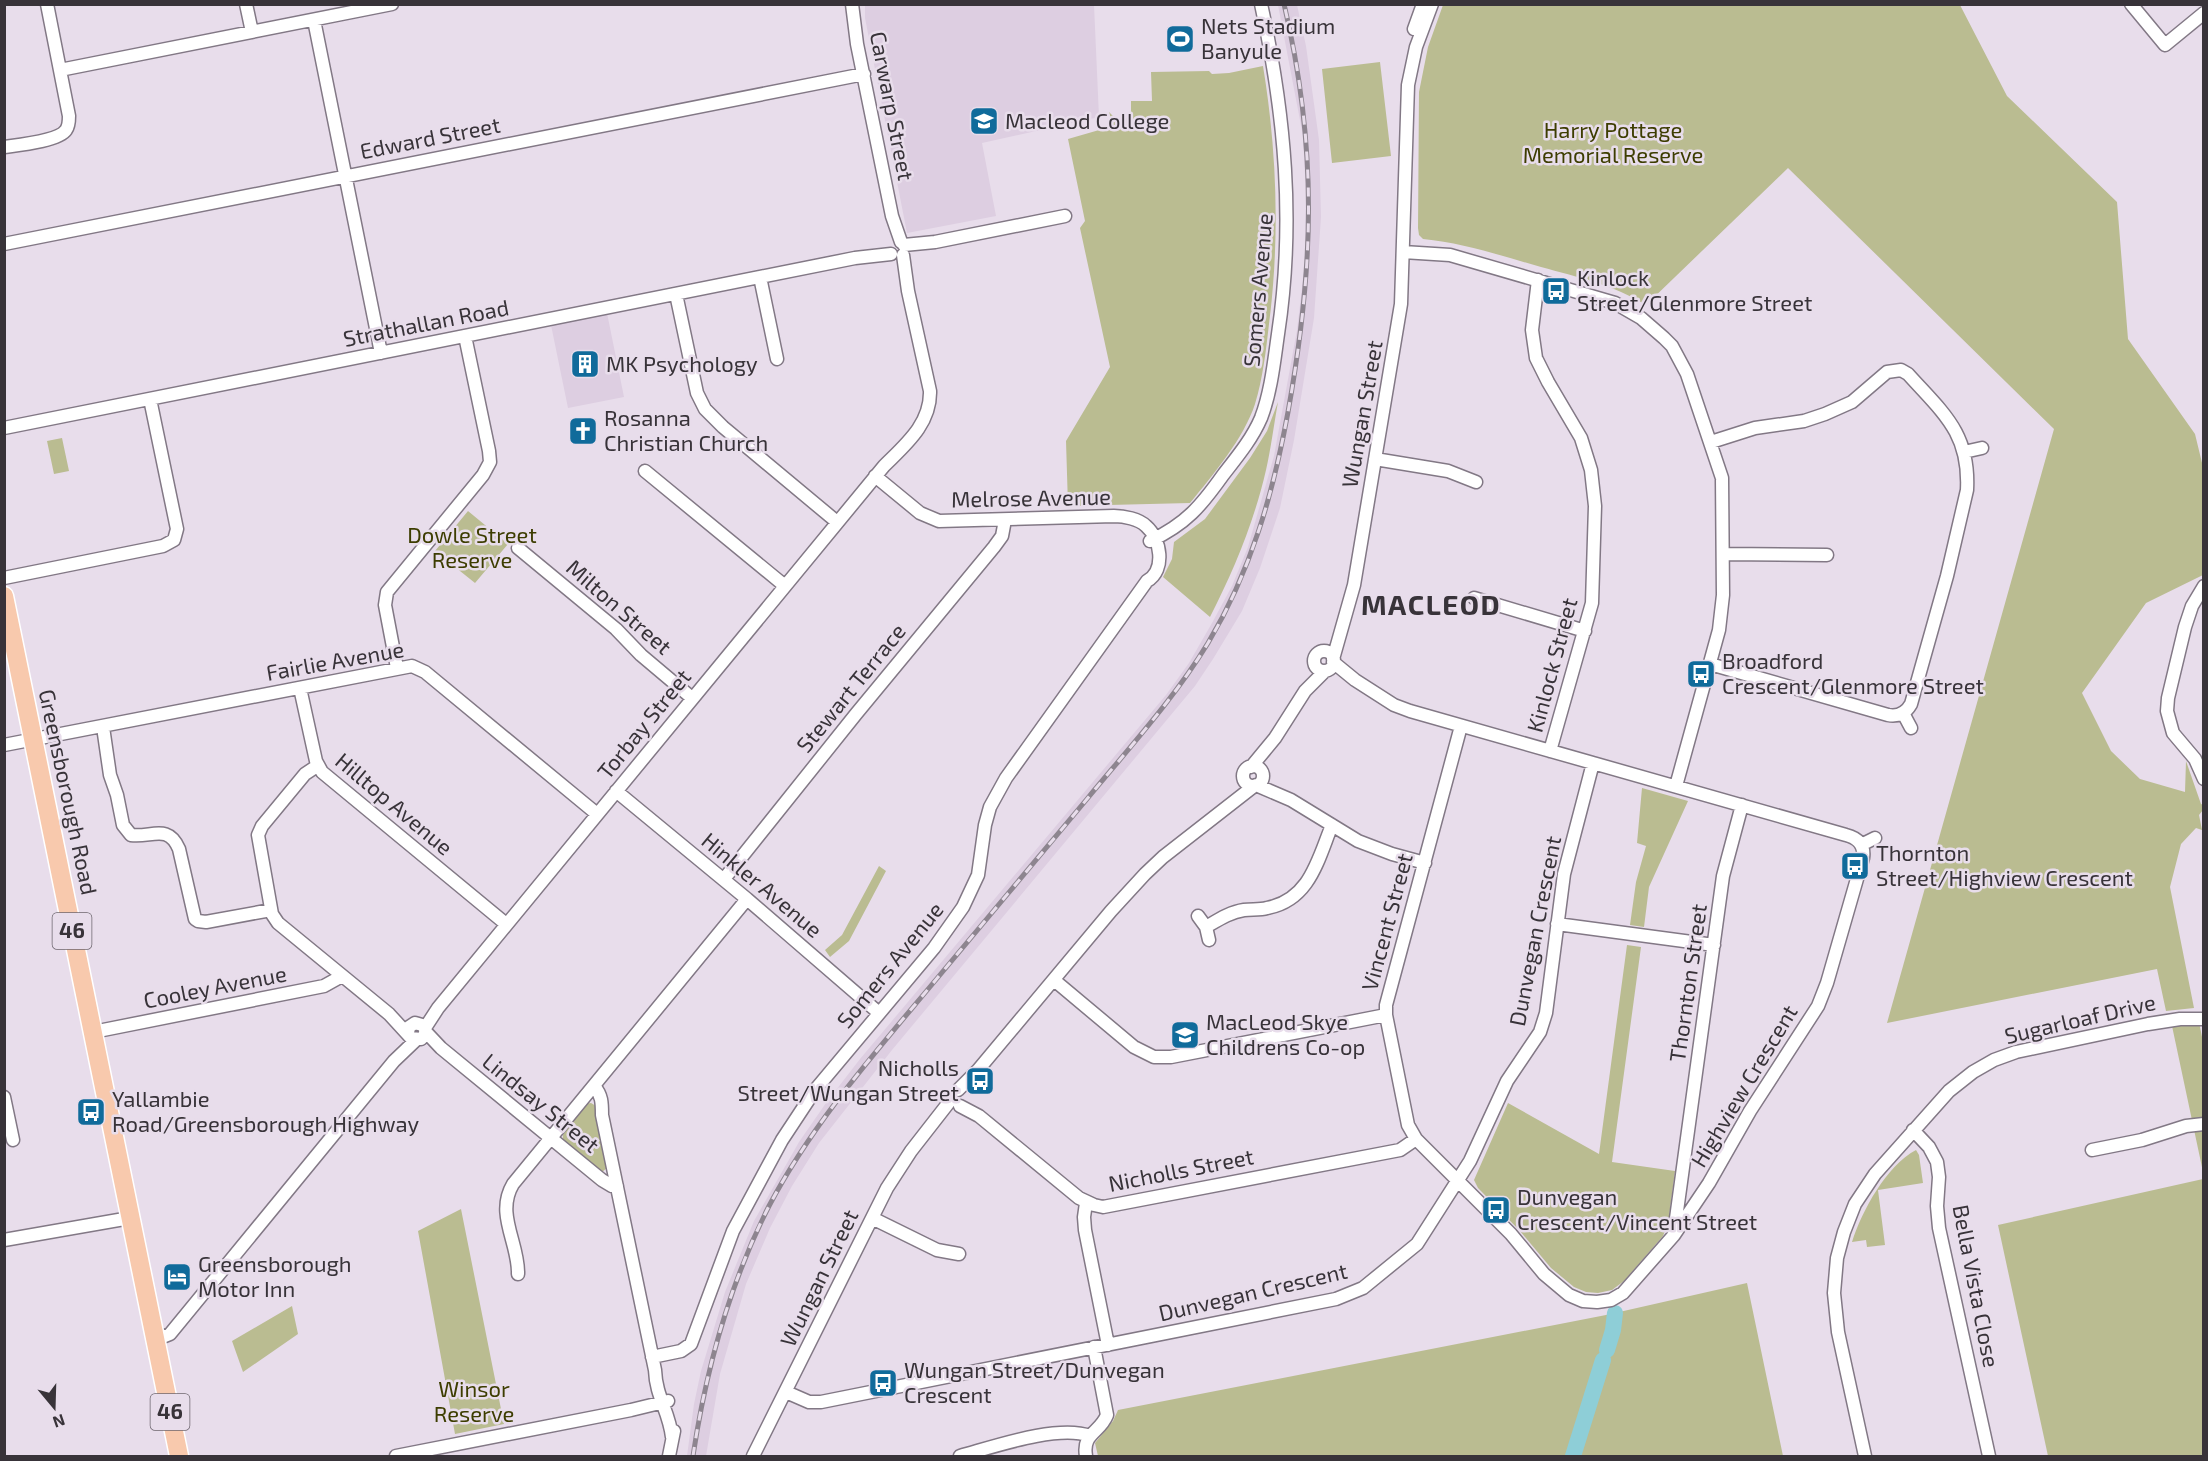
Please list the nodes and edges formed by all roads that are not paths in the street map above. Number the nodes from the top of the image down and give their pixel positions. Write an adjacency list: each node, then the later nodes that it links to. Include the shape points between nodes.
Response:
1 (47, 4): 12 (street)
2 (246, 4): 11 (street)
3 (392, 4): 10 (street)
4 (852, 4): 13 (street, Carwarp Street)
5 (1261, 4): 39 (street, Somers Avenue, via 1276,76 1286,169 1287,247 1268,393 1260,421 1204,502 1186,518)
6 (1423, 4): 16 (street, Wungan Street, via 1401,82 1399,157)
7 (1432, 4): 16 (street, Wungan Street, via 1416,47 1408,85)
8 (2131, 4): 9 (street, via 2165,45)
9 (2204, 13)
10 (314, 20): 11 (street); 15 (street)
11 (252, 32): 12 (street)
12 (60, 70): 14 (street, via 69,116 64,133)
13 (864, 74): 15 (street, Edward Street); 19 (street, Carwarp Street)
14 (4, 147)
15 (345, 177): 18 (street, Edward Street); 25 (street)
16 (1404, 211): 20 (street, Wungan Street)
17 (1065, 216): 19 (street, Strathallan Road)
18 (4, 244)
19 (898, 250): 21 (street, Strathallan Road); 28 (street, Carwarp Street)
20 (1403, 252): 22 (street, via 1450,255); 33 (street, Wungan Street, via 1401,304)
21 (760, 277): 23 (street, Strathallan Road); 26 (street)
22 (1539, 280): 30 (street, via 1615,303 1664,338 1687,374); 48 (street, Kinlock Street, via 1533,313 1536,358 1581,438 1594,487 1594,589)
23 (676, 294): 24 (street, Strathallan Road); 38 (street, via 695,383 705,410)
24 (465, 336): 25 (street, Strathallan Road); 51 (street, via 490,462 387,592 385,605)
25 (381, 353): 27 (street, Strathallan Road)
26 (777, 359)
27 (150, 399): 29 (street, Strathallan Road); 43 (street, via 177,529 174,540 163,546)
28 (923, 413): 35 (street, Torbay Street)
29 (4, 428)
30 (1711, 442): 32 (street, via 1755,428 1825,414 1852,402 1887,372 1896,370 1908,374 1950,421); 41 (street, via 1724,490)
31 (1982, 448): 32 (street)
32 (1964, 452): 55 (street, via 1967,490 1954,548 1911,704)
33 (1375, 459): 36 (street, via 1448,471); 49 (street, Wungan Street, via 1354,585)
34 (645, 471): 44 (street)
35 (879, 471): 37 (street, Melrose Avenue, via 920,513 931,519); 38 (street, Torbay Street)
36 (1476, 482)
37 (1005, 520): 39 (street, Melrose Avenue, via 1114,516 1130,518); 74 (street, Stewart Terrace, via 1002,536 994,547)
38 (837, 522): 44 (street, Torbay Street)
39 (1150, 536): 83 (street, Somers Avenue, via 1152,561 1147,581 1006,778 990,807 978,875 963,907)
40 (518, 548): 54 (street, Milton Street)
41 (1723, 554): 42 (street); 50 (street, via 1722,616)
42 (1827, 555)
43 (4, 578)
44 (785, 586): 54 (street, Torbay Street)
45 (2204, 586): 65 (street, via 2185,627 2167,711 2173,733 2195,759)
46 (4, 596): 59 (highway, Greensborough Road / 46)
47 (1474, 598): 48 (street)
48 (1585, 631): 61 (street, Kinlock Street)
49 (1328, 663): 53 (street, Wungan Street); 53 (street, Wungan Street, via 1319,670 1314,663); 56 (street, via 1402,709)
50 (1710, 664): 55 (street, via 1888,715); 66 (street)
51 (397, 668): 52 (street, Fairlie Avenue); 69 (street, Fairlie Avenue, via 412,666 425,672)
52 (300, 688): 57 (street, Fairlie Avenue); 63 (street, Hilltop Avenue)
53 (1305, 691): 64 (street, Wungan Street)
54 (692, 698): 67 (street, Torbay Street)
55 (1903, 713): 58 (street)
56 (1461, 726): 61 (street); 73 (street, Vincent Street)
57 (103, 727): 59 (street, Fairlie Avenue); 76 (street, via 108,768 123,825 131,835 163,834 174,839 193,915 198,921)
58 (1911, 728)
59 (33, 741): 60 (street, Fairlie Avenue); 86 (highway, Greensborough Road / 46)
60 (4, 746)
61 (1551, 751): 62 (street)
62 (1593, 763): 66 (street); 78 (street, Dunvegan Crescent, via 1567,860)
63 (317, 765): 76 (street, via 305,774 258,835); 77 (street, Hilltop Avenue, via 325,776)
64 (1255, 777): 70 (street); 82 (street, Wungan Street, via 1228,807 1145,874)
65 (2204, 779)
66 (1676, 786): 68 (street)
67 (616, 791): 69 (street, Torbay Street); 74 (street, Hinkler Avenue)
68 (1742, 805): 72 (street, via 1852,837); 80 (street, Thornton Street, via 1725,867)
69 (597, 814): 77 (street, Torbay Street)
70 (1332, 825): 73 (street, via 1371,847); 79 (street, via 1312,875 1296,895 1276,906 1202,921)
71 (1875, 838): 72 (street)
72 (1862, 845): 100 (street, Highview Crescent, via 1863,858 1822,998)
73 (1425, 863): 84 (street, Vincent Street)
74 (724, 879): 75 (street, Hinkler Avenue)
75 (747, 899): 83 (street, Hinkler Avenue); 88 (street)
76 (271, 910): 81 (street, Lindsay Street, via 278,923)
77 (506, 924): 87 (street, Torbay Street)
78 (1557, 924): 80 (street); 98 (street, Dunvegan Crescent, via 1540,1032 1507,1081)
79 (1209, 940)
80 (1714, 945): 97 (street, Thornton Street)
81 (342, 976): 86 (street, Cooley Avenue, via 324,986); 87 (street, Lindsay Street)
82 (1054, 980): 84 (street, via 1134,1047 1155,1057); 90 (street, Wungan Street, via 978,1070)
83 (879, 1013): 114 (street, Somers Avenue, via 805,1104 763,1172 733,1231 692,1344 681,1351)
84 (1386, 1015): 93 (street, Vincent Street, via 1408,1125)
85 (2204, 1019): 92 (street, Sugarloaf Drive, via 2148,1024 2006,1055 1961,1081)
86 (93, 1032): 104 (highway, Greensborough Road / 46)
87 (417, 1032): 94 (street, Lindsay Street); 111 (street, Torbay Street, via 170,1334)
88 (591, 1090): 94 (street); 99 (street, Lindsay Street, via 603,1114)
89 (4, 1097): 95 (street)
90 (959, 1100): 102 (street, Nicholls Street); 105 (street, Wungan Street, via 933,1124 897,1170)
91 (2204, 1124): 96 (street)
92 (1913, 1131): 124 (street, Sugarloaf Drive, via 1862,1192 1837,1258 1835,1317); 125 (street, Bella Vista Close, via 1937,1162 1939,1228)
93 (1416, 1138): 98 (street, Vincent Street); 102 (street, Nicholls Street, via 1400,1150 1131,1203 1103,1207)
94 (551, 1139): 99 (street, Lindsay Street, via 602,1180); 109 (street, via 513,1184 506,1201)
95 (13, 1140)
96 (2092, 1150)
97 (1684, 1169): 100 (street, via 1688,1186); 101 (street, Thornton Street)
98 (1458, 1182): 110 (street, Vincent Street, via 1511,1234 1544,1274 1569,1294); 112 (street, Dunvegan Crescent, via 1417,1244 1355,1293)
99 (617, 1186): 114 (street, Lindsay Street)
100 (1701, 1196): 103 (street, Highview Crescent)
101 (1678, 1202): 103 (street); 106 (street, Thornton Street)
102 (1086, 1203): 112 (street, via 1085,1230)
103 (1692, 1208): 106 (street, Highview Crescent)
104 (130, 1218): 107 (street); 111 (highway, Greensborough Road / 46)
105 (872, 1218): 108 (street, via 937,1250); 115 (street, Wungan Street)
106 (1674, 1236): 110 (street, Highview Crescent, via 1623,1293 1611,1300)
107 (4, 1240)
108 (959, 1254)
109 (518, 1274)
110 (1591, 1302)
111 (155, 1340): 118 (highway, Greensborough Road / 46)
112 (1108, 1345): 113 (street, Dunvegan Crescent)
113 (1094, 1347): 115 (street, Dunvegan Crescent, via 821,1402 809,1402); 117 (street, via 1107,1415)
114 (652, 1357): 116 (street, Lindsay Street)
115 (786, 1392): 121 (street, Wungan Street)
116 (665, 1401): 119 (street); 120 (street, Lindsay Street, via 676,1419)
117 (1090, 1436): 122 (street, via 1057,1433); 123 (street, via 1085,1444)
118 (179, 1456)
119 (396, 1456)
120 (669, 1456)
121 (753, 1456)
122 (960, 1456)
123 (1086, 1456)
124 (1865, 1456)
125 (1989, 1456)

